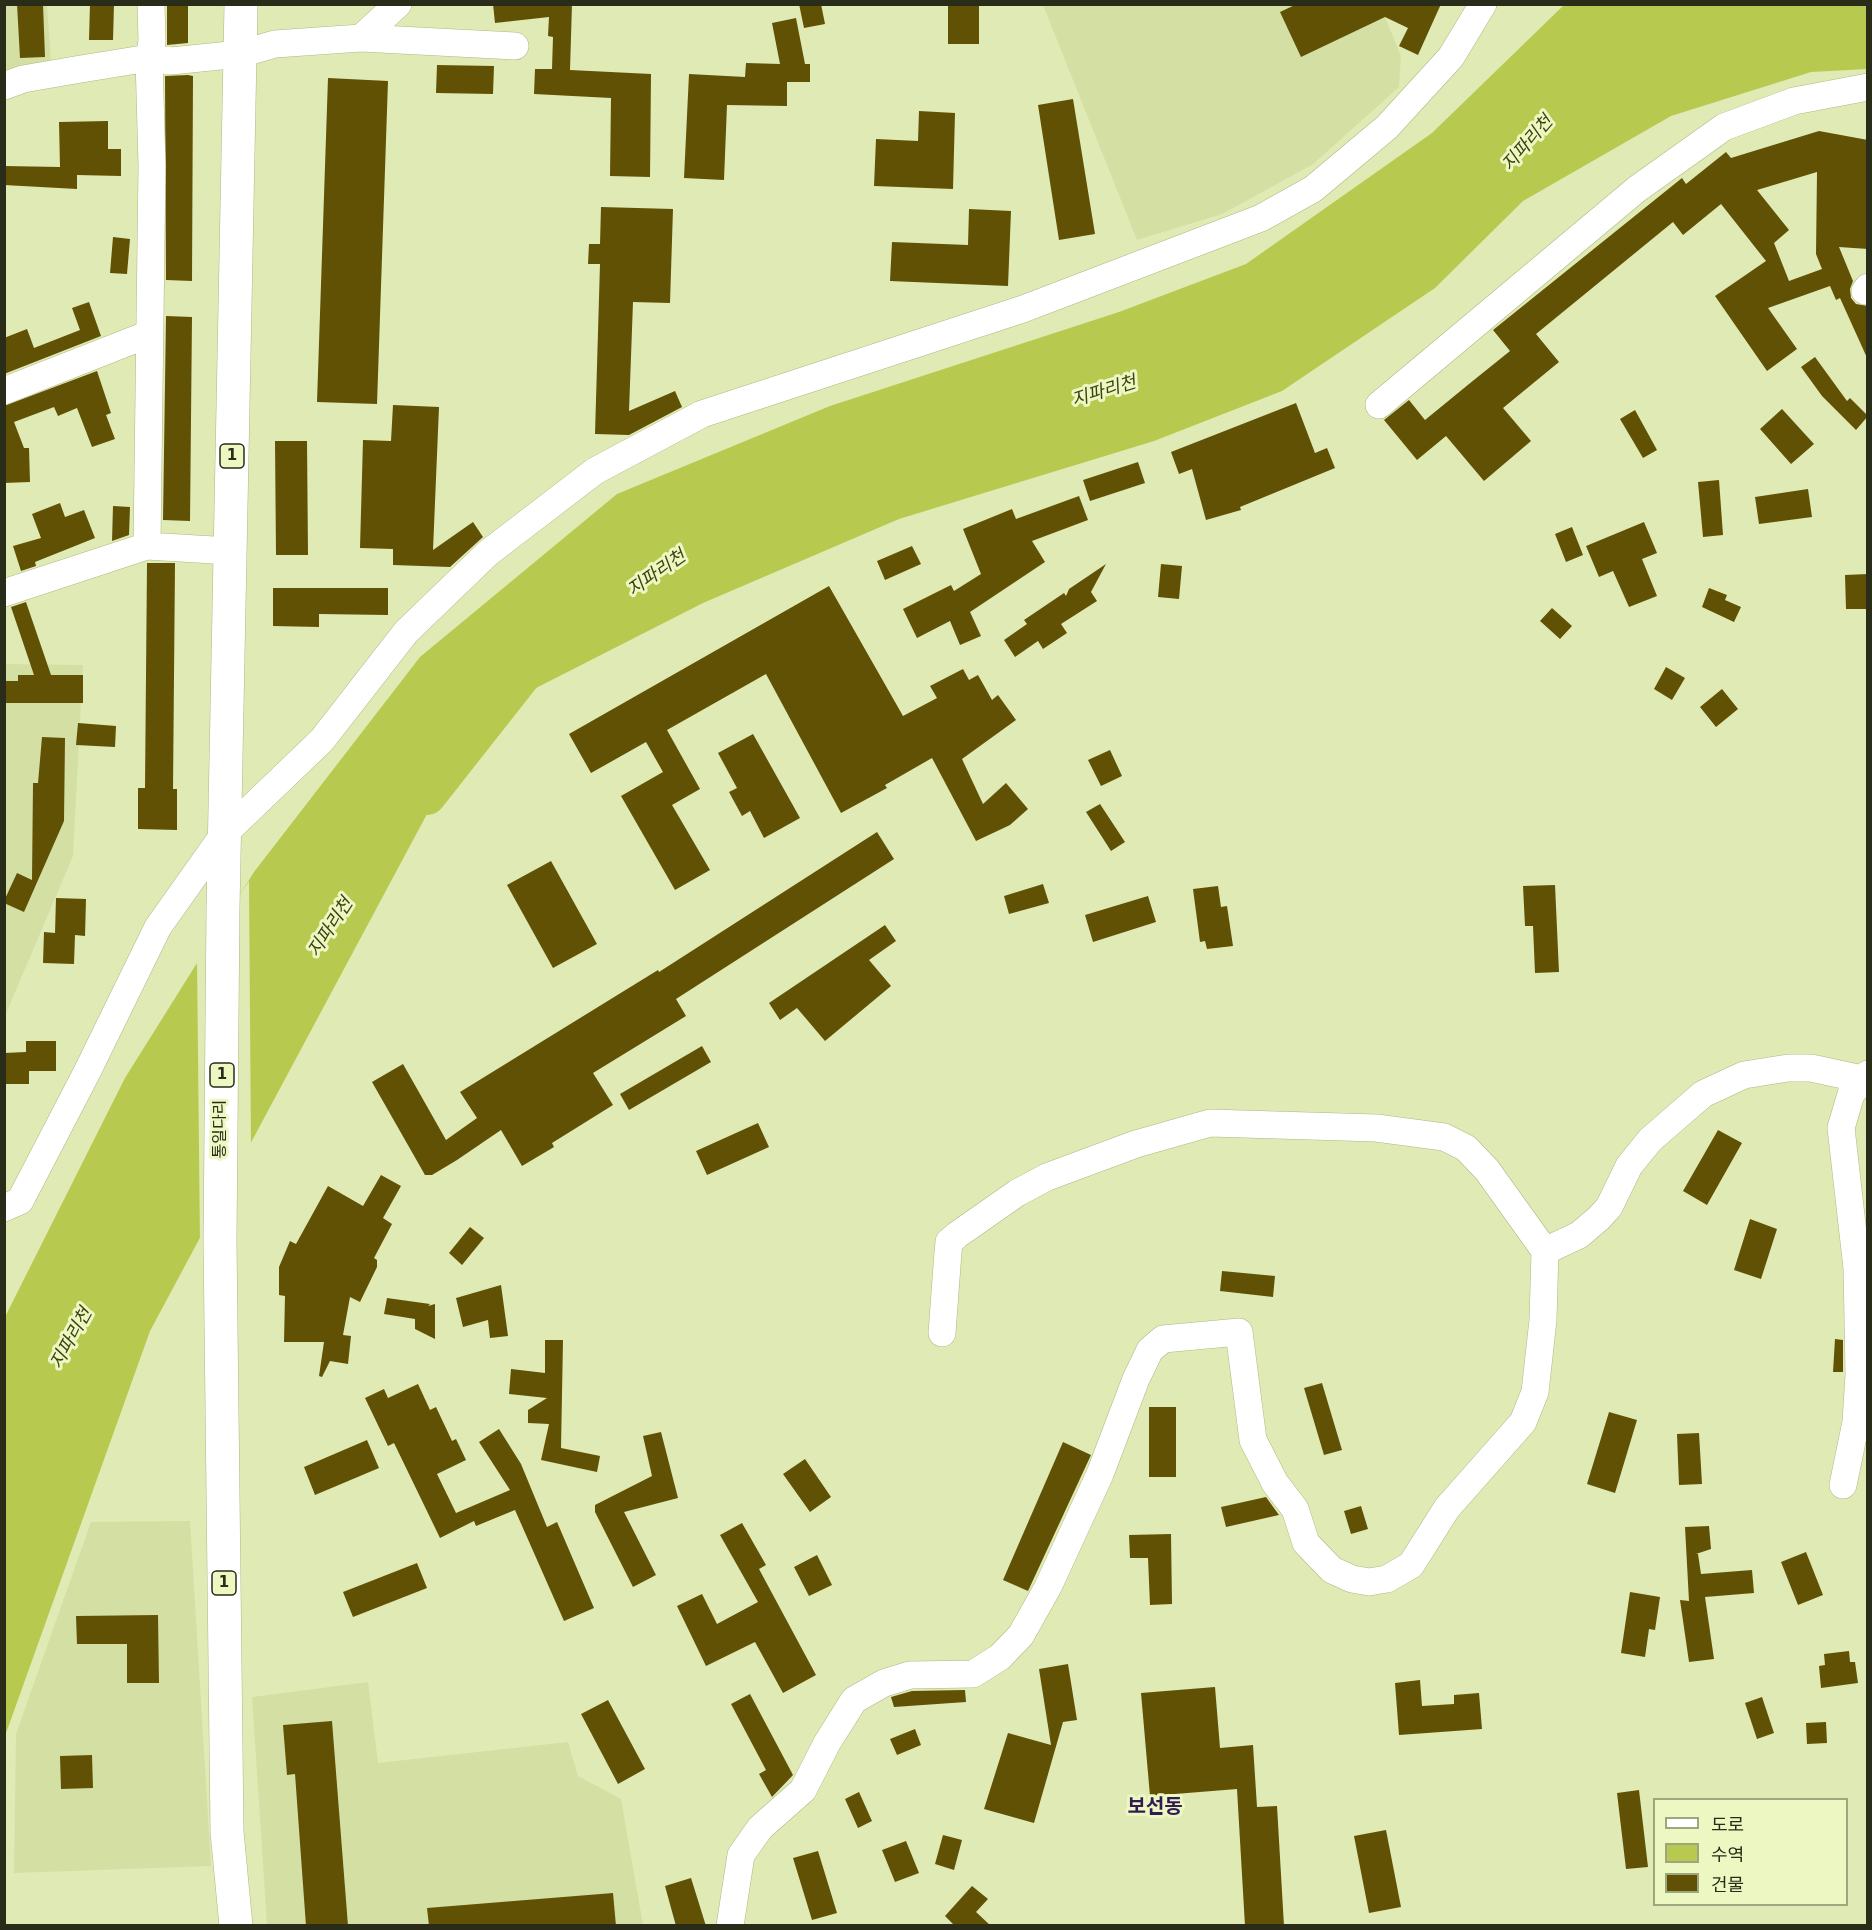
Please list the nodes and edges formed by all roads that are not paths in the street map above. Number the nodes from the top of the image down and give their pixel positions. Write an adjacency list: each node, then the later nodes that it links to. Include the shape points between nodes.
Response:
1 (151, 4): 8 (street, via 152,41)
2 (241, 4): 7 (main road, 1)
3 (398, 4): 5 (street)
4 (1483, 4): 17 (street, via 1450,57 1387,127 1313,189 1260,218 1023,309 702,414 595,471 488,553 406,632 322,740)
5 (361, 38): 6 (street); 7 (street, via 275,44)
6 (515, 46)
7 (240, 54): 8 (street, via 171,61); 15 (main road, 1)
8 (148, 58): 9 (street, via 23,79); 11 (street, via 152,165)
9 (4, 86)
10 (1868, 87): 13 (street, via 1794,101 1724,127 1637,189)
11 (149, 334): 12 (street); 14 (street)
12 (4, 391)
13 (1379, 405)
14 (147, 546): 15 (street); 16 (street)
15 (230, 551): 17 (main road, 1)
16 (4, 593)
17 (224, 834): 19 (street, via 158,927 20,1201); 24 (main road, 통일다리 / 1, via 220,1241 227,1832)
18 (1865, 1077): 20 (street, via 1788,1068 1744,1075 1703,1094 1650,1140 1629,1166 1609,1207 1599,1218 1579,1235); 21 (street, via 1851,1094 1841,1128)
19 (4, 1208)
20 (1545, 1251): 22 (street, via 1487,1170 1466,1149 1444,1137 1376,1128 1210,1123 1136,1144 1047,1177 957,1235 949,1242); 25 (street, via 1535,1392 1523,1422 1447,1508 1411,1565 1387,1580 1352,1579 1332,1570 1306,1543 1295,1509 1264,1467 1253,1440 1239,1332 1163,1339 1150,1350 1136,1379 1100,1474 1048,1587 1021,1635 1000,1657 972,1674 910,1675 884,1683 854,1700 826,1743 803,1790 760,1828 741,1855)
21 (1862, 1278): 23 (street, via 1856,1422)
22 (942, 1333)
23 (1843, 1485)
24 (236, 1926)
25 (730, 1926)

